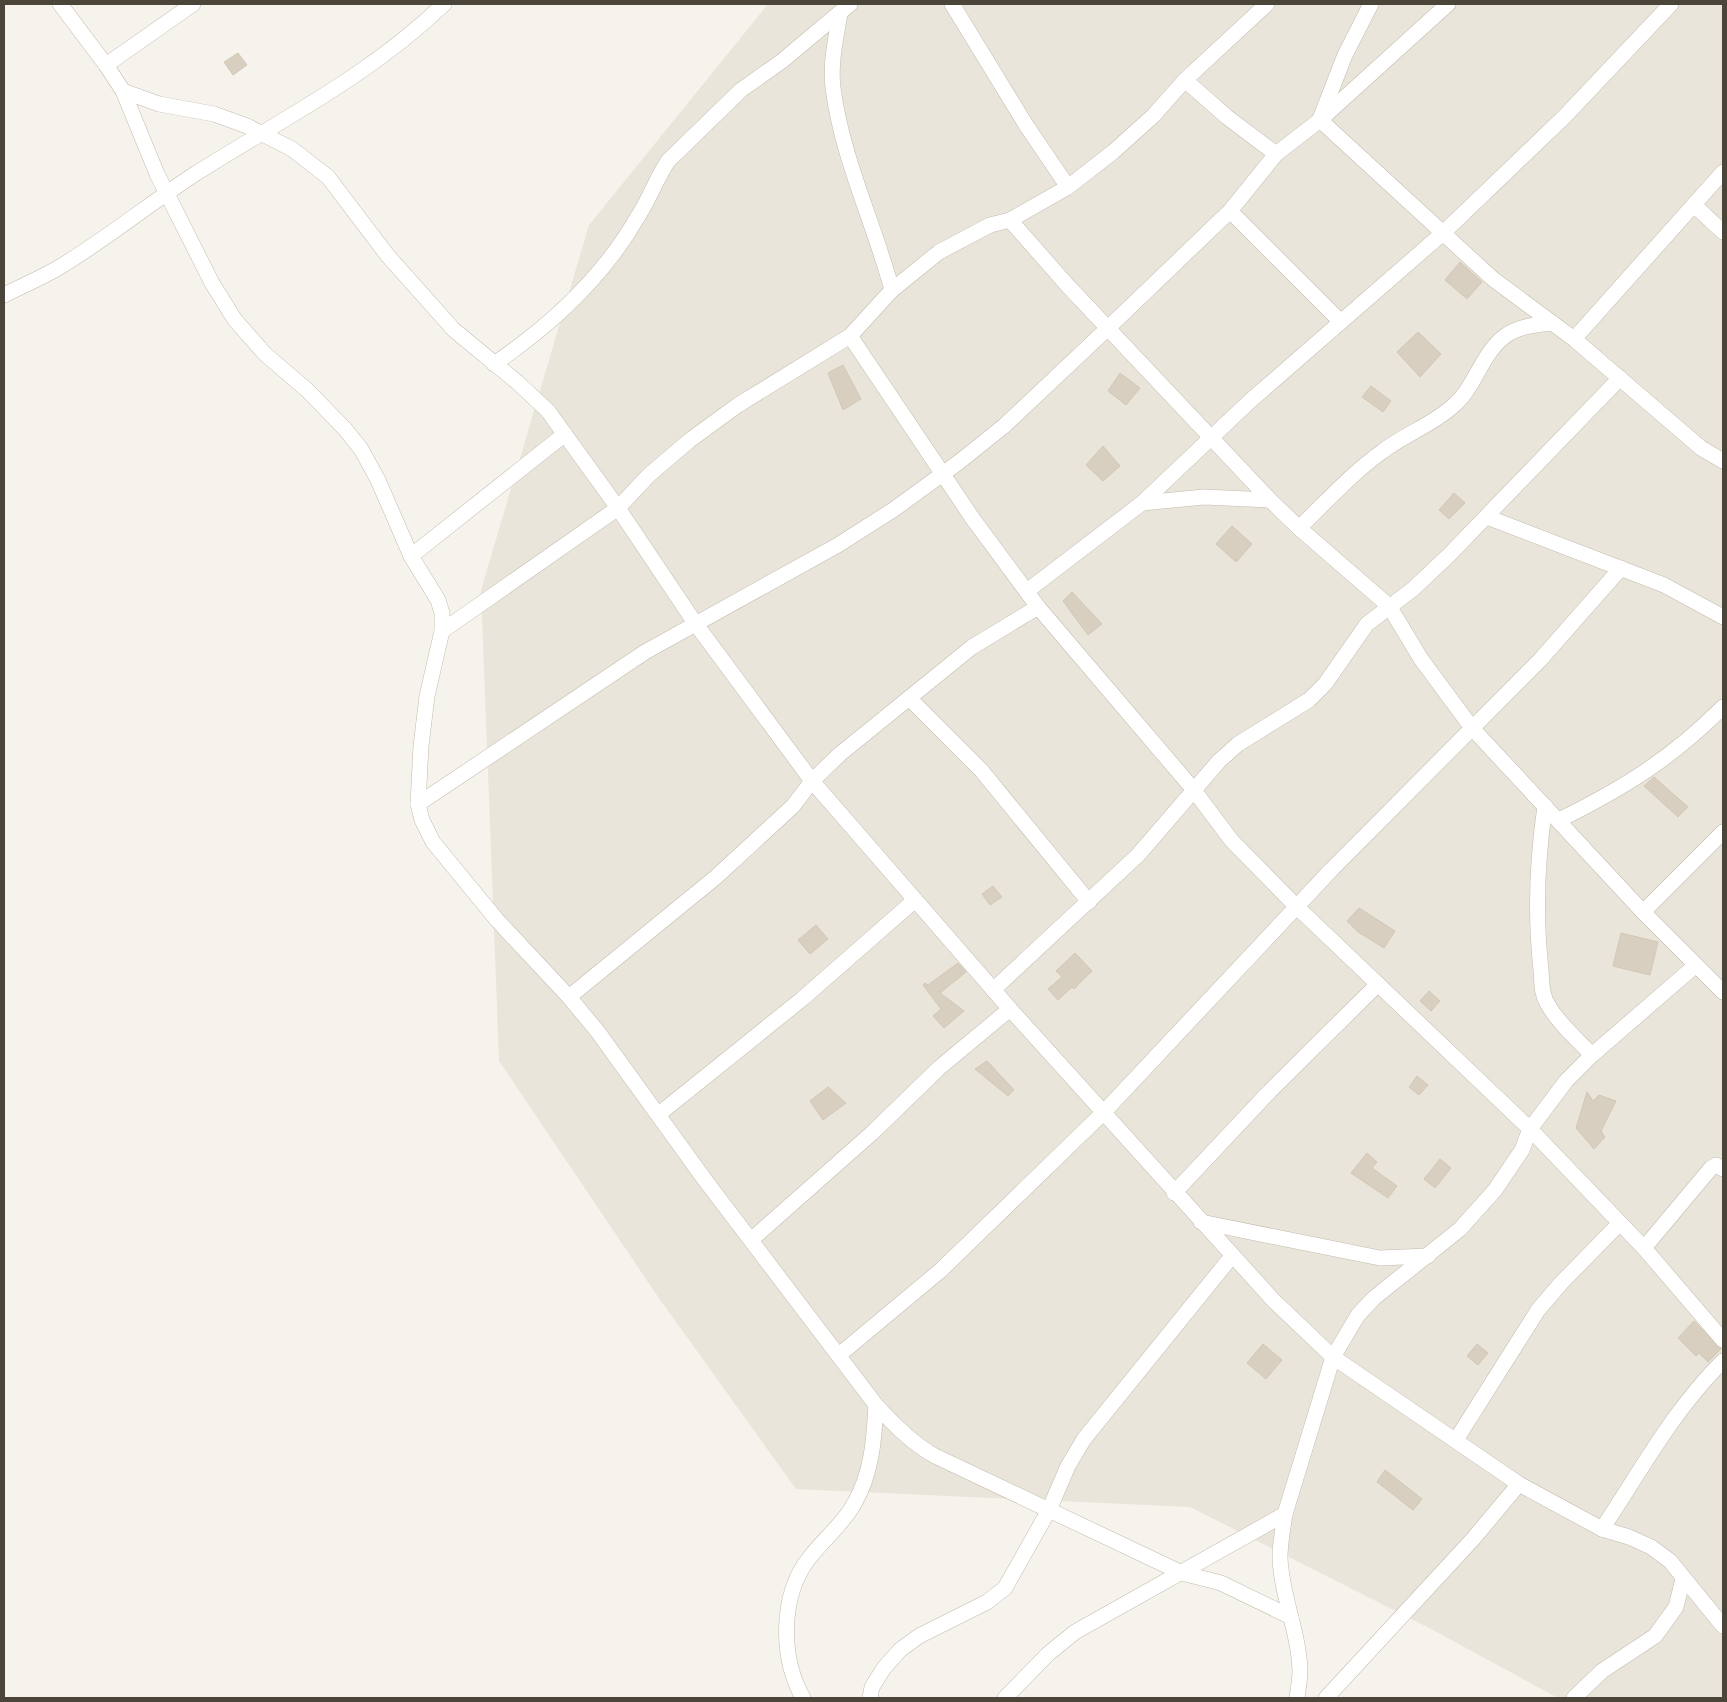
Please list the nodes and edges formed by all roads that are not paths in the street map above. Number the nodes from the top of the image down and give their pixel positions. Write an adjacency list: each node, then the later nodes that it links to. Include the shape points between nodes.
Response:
1 (60, 4): 10 (street)
2 (193, 4): 10 (street)
3 (444, 4): 14 (street, via 392,50 348,82)
4 (952, 4): 17 (street)
5 (1267, 4): 11 (street)
6 (1371, 4): 13 (street, via 1345,56)
7 (1448, 4): 13 (street)
8 (1670, 4): 23 (street, via 1565,116)
9 (845, 8): 24 (street, via 832,54 833,88 851,163); 31 (street, via 741,90 668,161 637,218 577,297 530,339)
10 (106, 65): 12 (street)
11 (1185, 80): 15 (street); 17 (street, via 1153,116)
12 (123, 91): 14 (street, via 159,104 214,114); 18 (street)
13 (1320, 120): 15 (street); 23 (street)
14 (261, 132): 18 (street); 31 (street, via 292,149 328,177 424,298 454,330)
15 (1276, 154): 20 (street)
16 (1723, 172): 19 (street)
17 (1068, 187): 21 (street)
18 (167, 192): 25 (street, via 60,267); 42 (street, via 212,283 235,320 265,354 345,428 361,450 378,480)
19 (1694, 205): 22 (street); 30 (street)
20 (1230, 211): 26 (street); 28 (street)
21 (1010, 220): 24 (street, via 965,237 916,269); 28 (street)
22 (1723, 232)
23 (1443, 233): 26 (street); 27 (street, via 1493,279)
24 (892, 290): 29 (street)
25 (4, 295)
26 (1341, 322): 34 (street)
27 (1552, 323): 30 (street); 41 (street, via 1522,327 1504,337 1490,352 1464,396 1384,450)
28 (1108, 328): 34 (street); 36 (street, via 1004,426)
29 (850, 336): 36 (street); 39 (street, via 738,405 690,440 649,475)
30 (1574, 338): 32 (street)
31 (494, 364): 33 (street, via 548,411)
32 (1620, 378): 35 (street, via 1701,448); 40 (street)
33 (565, 434): 39 (street); 42 (street)
34 (1212, 438): 37 (street); 38 (street)
35 (1723, 461)
36 (942, 475): 44 (street); 48 (street, via 838,545)
37 (1270, 500): 38 (street, via 1204,497); 41 (street)
38 (1142, 503): 44 (street)
39 (618, 508): 48 (street); 49 (street)
40 (1487, 517): 43 (street); 45 (street, via 1413,589)
41 (1299, 528): 45 (street)
42 (411, 556): 49 (street, via 438,600)
43 (1621, 568): 47 (street); 52 (street, via 1540,660)
44 (1026, 591): 46 (street)
45 (1389, 606): 52 (street, via 1421,659); 54 (street, via 1367,624 1325,684 1309,700 1238,744)
46 (1038, 607): 50 (street, via 972,647); 54 (street)
47 (1723, 617)
48 (695, 623): 53 (street); 55 (street, via 645,652)
49 (442, 631): 55 (street, via 427,696 420,746)
50 (909, 698): 53 (street); 60 (street, via 981,770)
51 (1723, 707): 57 (street, via 1680,747 1639,777)
52 (1472, 728): 56 (street); 61 (street)
53 (812, 781): 59 (street); 67 (street, via 793,806 716,877)
54 (1193, 789): 60 (street, via 1160,831); 61 (street, via 1232,841)
55 (418, 804): 67 (street, via 433,842 497,920)
56 (1545, 806): 57 (street); 69 (street, via 1538,890 1543,994 1552,1011)
57 (1559, 820): 62 (street)
58 (1723, 832): 62 (street)
59 (915, 900): 65 (street); 71 (street, via 802,999)
60 (1089, 902): 65 (street)
61 (1296, 907): 64 (street); 70 (street)
62 (1643, 912): 63 (street)
63 (1696, 965): 66 (street); 69 (street)
64 (1378, 984): 72 (street); 74 (street, via 1270,1091)
65 (993, 990): 68 (street)
66 (1723, 992)
67 (569, 997): 71 (street)
68 (1010, 1009): 70 (street); 77 (street, via 939,1068 872,1133)
69 (1592, 1055): 72 (street, via 1551,1098)
70 (1103, 1113): 74 (street); 82 (street, via 941,1270)
71 (659, 1114): 77 (street)
72 (1530, 1128): 76 (street); 80 (street, via 1522,1150 1480,1208)
73 (1723, 1168): 78 (street, via 1716,1165 1711,1168)
74 (1174, 1193): 75 (street)
75 (1201, 1222): 79 (street); 80 (street, via 1380,1258)
76 (1620, 1223): 78 (street); 86 (street, via 1538,1310)
77 (751, 1240): 82 (street)
78 (1644, 1248): 81 (street)
79 (1232, 1256): 83 (street, via 1274,1302); 88 (street, via 1084,1439)
80 (1428, 1256): 83 (street, via 1374,1298 1358,1315)
81 (1723, 1340)
82 (839, 1355): 85 (street)
83 (1333, 1357): 86 (street); 89 (street)
84 (1723, 1361): 90 (street, via 1678,1414)
85 (876, 1405): 88 (street, via 918,1446); 95 (street, via 874,1444 866,1480 853,1506 809,1558 794,1583 787,1618 790,1662)
86 (1456, 1440): 87 (street)
87 (1518, 1484): 90 (street); 99 (street, via 1473,1539)
88 (1049, 1510): 91 (street); 96 (street, via 1002,1591 987,1602 919,1636 900,1650 872,1687)
89 (1285, 1514): 91 (street); 93 (street, via 1280,1557)
90 (1602, 1529): 92 (street, via 1651,1547 1670,1561)
91 (1182, 1573): 93 (street, via 1221,1583); 97 (street, via 1075,1632 1048,1654)
92 (1683, 1579): 94 (street); 100 (street, via 1676,1607 1654,1636 1602,1671)
93 (1291, 1617): 98 (street, via 1300,1672)
94 (1723, 1626)
95 (803, 1698)
96 (870, 1698)
97 (1005, 1698)
98 (1297, 1698)
99 (1326, 1698)
100 (1574, 1698)

